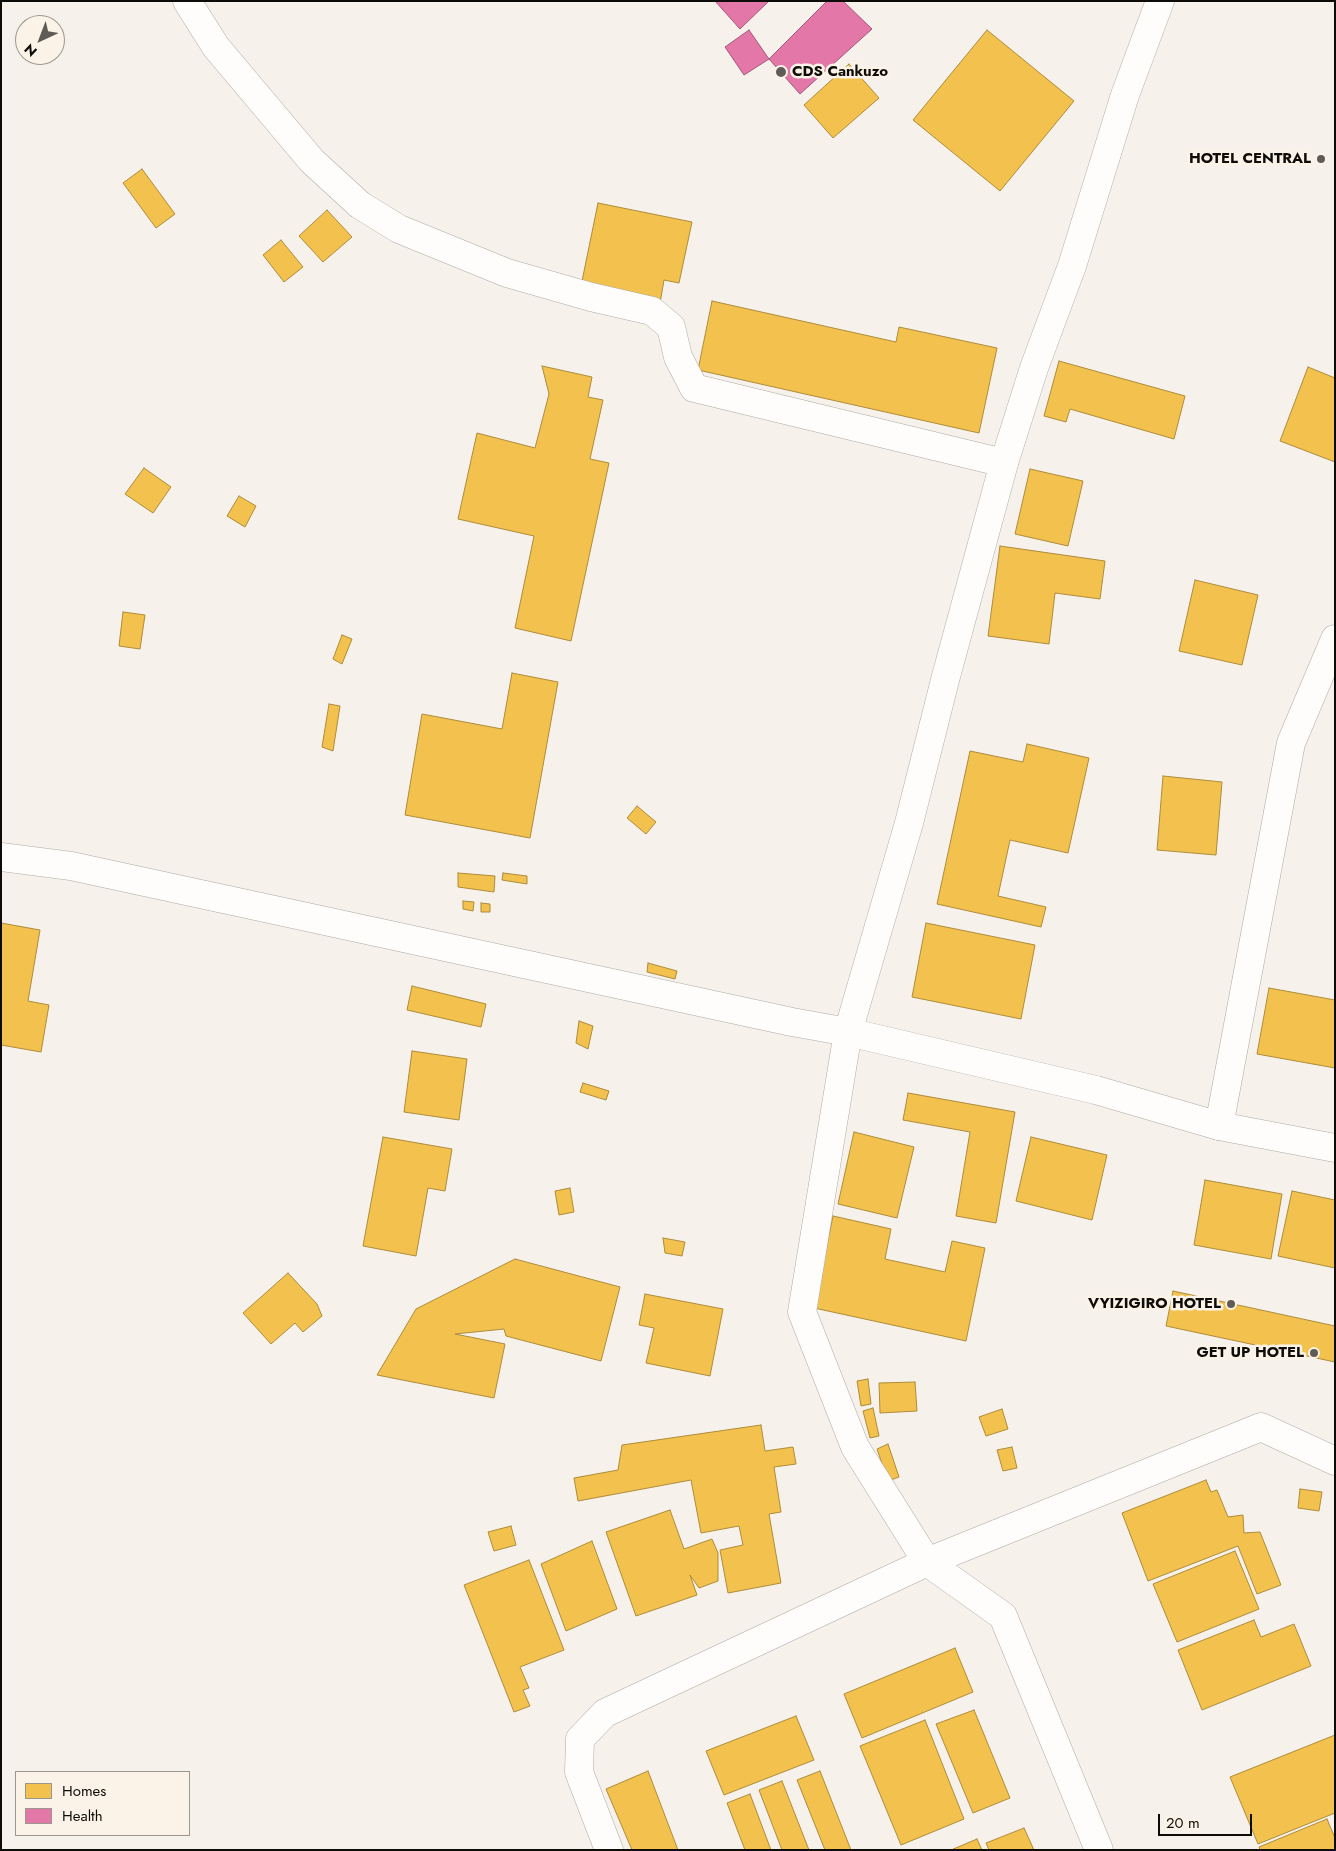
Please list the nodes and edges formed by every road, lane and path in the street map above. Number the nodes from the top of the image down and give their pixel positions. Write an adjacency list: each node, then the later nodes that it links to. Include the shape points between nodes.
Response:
1 (187, 1): 3 (street, via 216,47 312,161 360,205 400,229 507,272 652,311 671,327 678,356 694,388)
2 (1160, 1): 3 (street, via 1125,95 1072,266 1034,368)
3 (1004, 463): 6 (street, via 909,823)
4 (1335, 639): 7 (street, via 1291,743)
5 (1, 857): 6 (street, via 71,866)
6 (848, 1032): 7 (street, via 1096,1090); 10 (street, via 802,1312 855,1447)
7 (1219, 1126): 8 (street)
8 (1335, 1148)
9 (1335, 1460): 10 (street, via 1261,1427)
10 (927, 1562): 11 (street, via 605,1713 580,1739 578,1772); 12 (street, via 1002,1616)
11 (609, 1850)
12 (1099, 1850)

